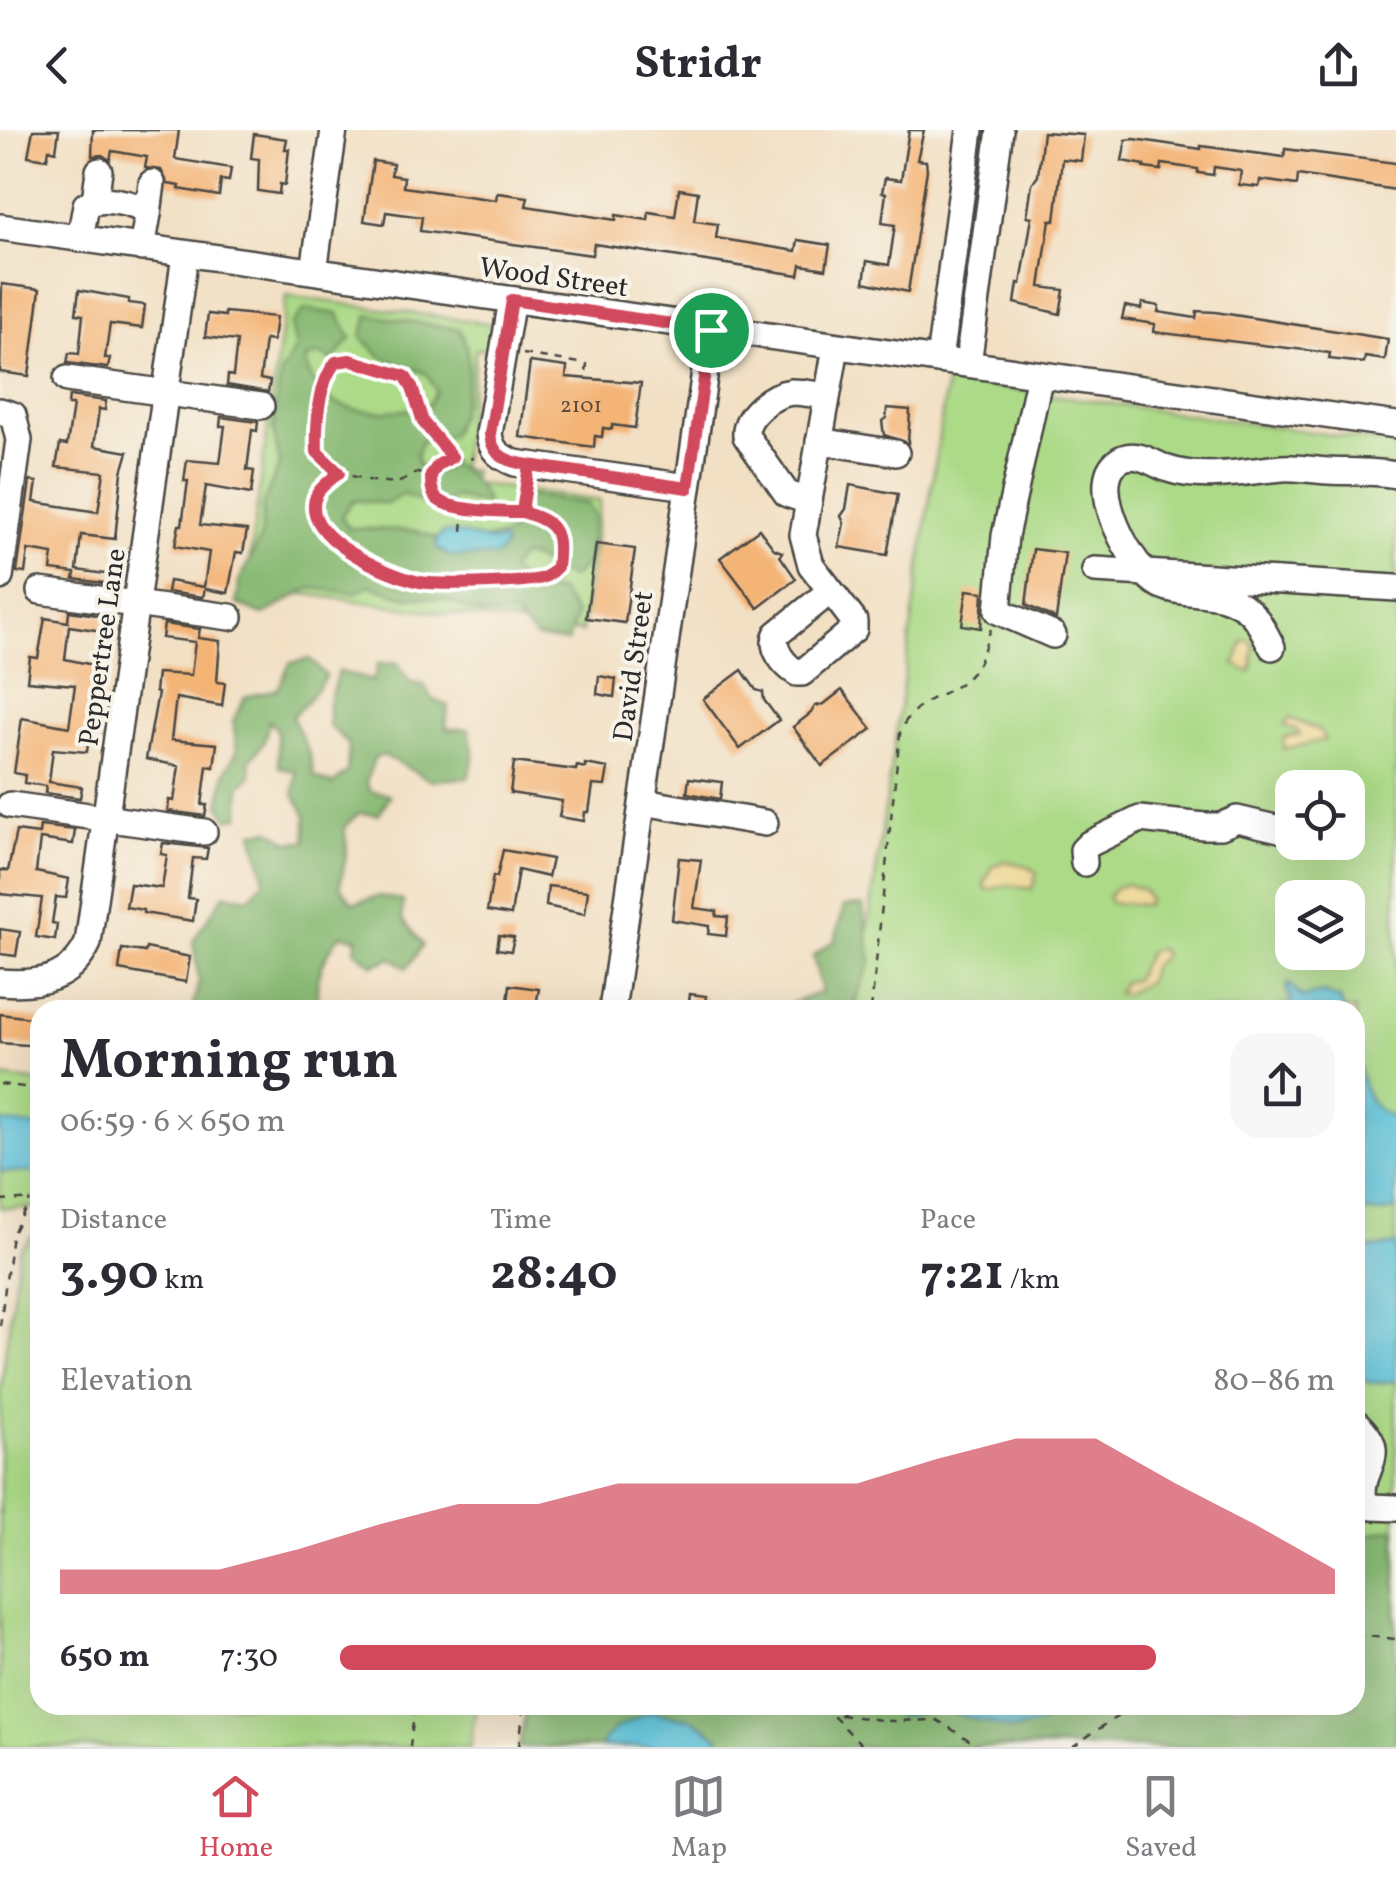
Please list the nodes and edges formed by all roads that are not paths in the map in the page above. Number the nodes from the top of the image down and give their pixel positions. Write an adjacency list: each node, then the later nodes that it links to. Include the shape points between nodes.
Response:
1 (334, 130): 12 (street)
2 (970, 130): 16 (street)
3 (1000, 130): 17 (street)
4 (99, 172): 6 (street)
5 (152, 183): 7 (street)
6 (95, 200): 7 (street); 9 (street, via 86,205)
7 (148, 214): 10 (street)
8 (0, 227): 9 (street, Wood Street)
9 (80, 239): 10 (street, Wood Street)
10 (142, 248): 11 (street, Wood Street)
11 (185, 255): 12 (street, Wood Street); 20 (street, Peppertree Lane)
12 (314, 272): 13 (street, Wood Street)
13 (512, 300): 14 (street, Wood Street); 28 (street, via 491,444 504,459)
14 (711, 330): 15 (street, Wood Street); 28 (street, David Street)
15 (836, 347): 16 (street, Wood Street); 21 (street)
16 (939, 360): 17 (street, Wood Street)
17 (968, 364): 18 (street, Wood Street)
18 (1040, 374): 24 (street, Wood Street); 38 (street, via 1005,536 998,610)
19 (67, 379): 20 (street)
20 (166, 392): 22 (street); 36 (street, Peppertree Lane)
21 (827, 396): 25 (street); 29 (street, via 782,394 753,413 745,428 788,494)
22 (261, 406)
23 (0, 411): 32 (street, via 14,415 19,440)
24 (1396, 425)
25 (819, 441): 26 (street); 29 (street)
26 (896, 453)
27 (1396, 475): 31 (street, via 1291,468 1214,474 1173,470 1137,456 1120,459 1108,472 1106,496)
28 (688, 488): 40 (street, David Street)
29 (809, 500): 35 (street, via 805,548)
30 (1095, 570): 31 (street)
31 (1146, 573): 33 (street); 39 (street, via 1170,589 1234,600 1257,618)
32 (0, 577)
33 (1396, 588)
34 (40, 591): 36 (street)
35 (830, 592)
36 (137, 604): 37 (street); 42 (street, Peppertree Lane)
37 (230, 617)
38 (1053, 635)
39 (1272, 647)
40 (642, 802): 43 (street); 48 (street, David Street)
41 (10, 805): 42 (street)
42 (107, 818): 45 (street); 47 (street, Peppertree Lane, via 93,922 80,960 52,979)
43 (765, 823)
44 (1275, 828): 46 (street, via 1236,819 1204,826 1140,818 1092,842 1083,850)
45 (204, 832)
46 (1084, 863)
47 (0, 982)
48 (613, 1000)
49 (1365, 1430): 50 (street, via 1374,1452)
50 (1365, 1479)
51 (1365, 1503): 52 (street)
52 (1396, 1508)

